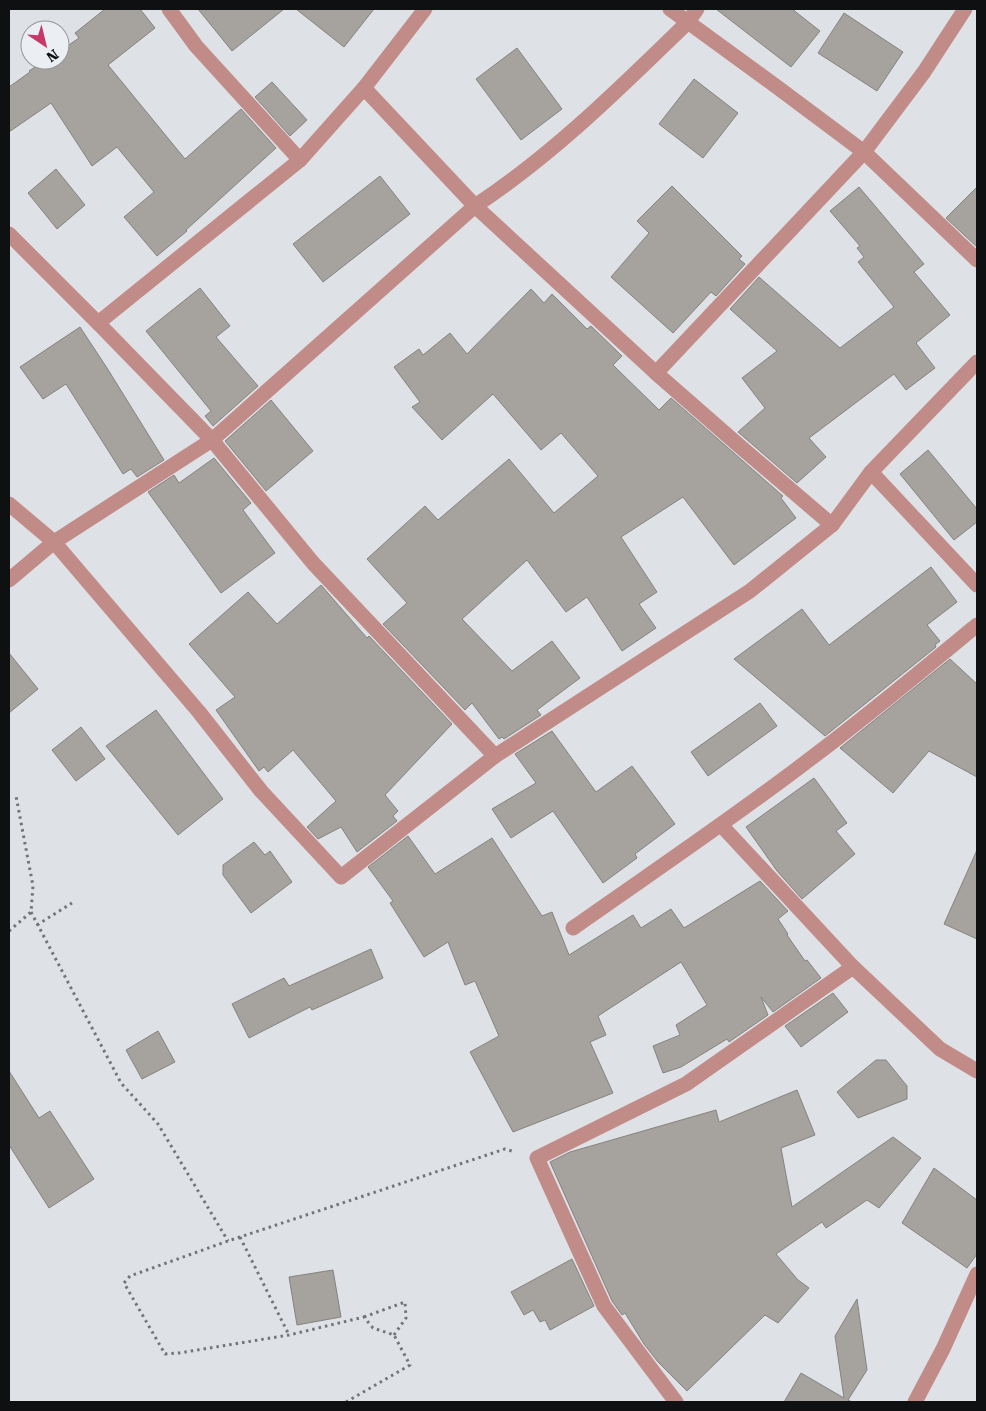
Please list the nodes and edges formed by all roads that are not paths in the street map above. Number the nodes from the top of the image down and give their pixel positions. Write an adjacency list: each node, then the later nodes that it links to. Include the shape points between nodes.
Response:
1 (169, 9): 9 (street, via 196,46)
2 (425, 9): 7 (street)
3 (670, 9): 6 (street)
4 (697, 9): 6 (street)
5 (965, 9): 8 (street, via 924,72)
6 (688, 22): 8 (street); 10 (street, via 600,107 507,185)
7 (364, 88): 9 (street); 10 (street)
8 (864, 152): 12 (street); 15 (street)
9 (300, 160): 13 (street)
10 (476, 206): 15 (street); 16 (street)
11 (9, 234): 13 (street)
12 (977, 260)
13 (98, 323): 16 (street)
14 (977, 362): 17 (street)
15 (656, 373): 19 (street)
16 (212, 440): 20 (street); 24 (street, via 313,564)
17 (871, 472): 19 (street); 22 (street)
18 (9, 504): 20 (street)
19 (832, 525): 24 (street, via 750,591)
20 (54, 542): 21 (street); 24 (street, via 199,712 261,791 341,877)
21 (9, 580)
22 (977, 585)
23 (977, 625): 25 (street, via 814,757)
24 (495, 756)
25 (721, 825): 26 (street); 27 (street)
26 (573, 928)
27 (853, 967): 28 (street, via 940,1049); 30 (street, via 686,1084 536,1158 604,1306)
28 (977, 1071)
29 (977, 1274): 31 (street)
30 (676, 1402)
31 (916, 1402)

